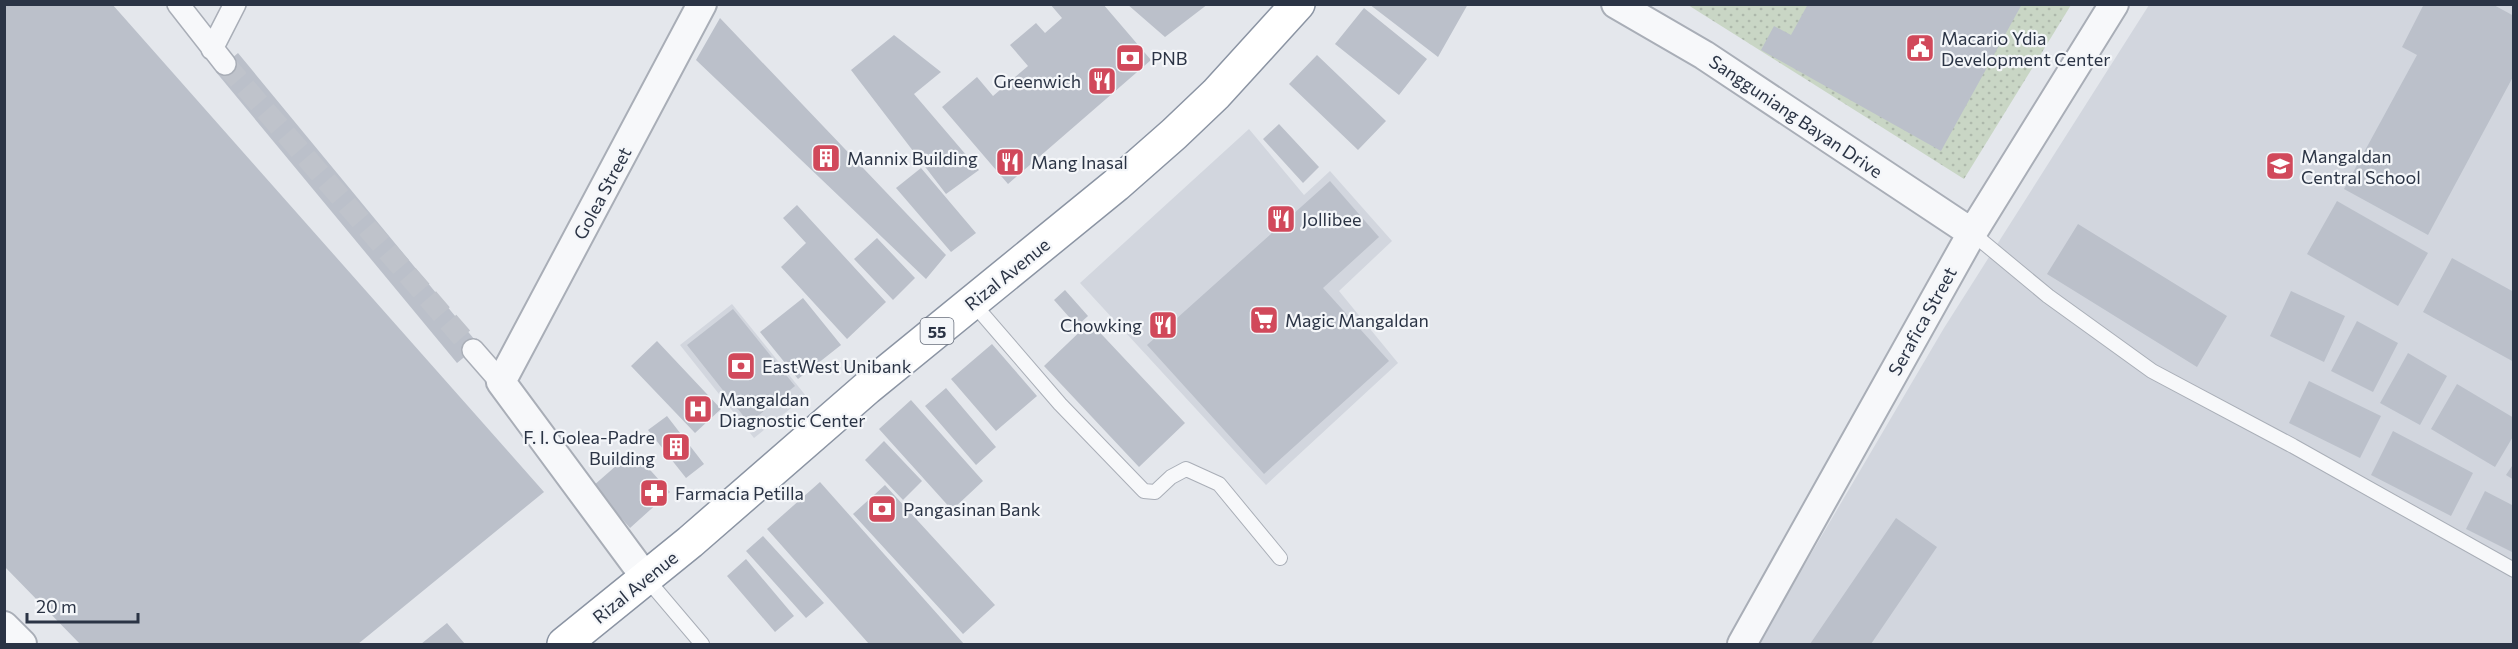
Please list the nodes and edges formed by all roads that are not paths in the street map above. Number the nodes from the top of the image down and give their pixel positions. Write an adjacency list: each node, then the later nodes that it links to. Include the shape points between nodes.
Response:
1 (178, 4): 2 (street, via 218,57)
2 (235, 4)
3 (702, 4): 10 (street, Golea Street)
4 (1298, 4): 8 (highway, Rizal Avenue / 55, via 1174,134)
5 (1616, 4): 7 (street, Sangguniang Bayan Drive, via 1704,55)
6 (2114, 4): 7 (street, Serafica Street)
7 (1972, 233): 12 (lane, via 2048,296 2152,370); 18 (street, Serafica Street)
8 (972, 302): 11 (lane, via 1060,404 1144,490 1155,492 1186,469 1219,484); 13 (highway, Rizal Avenue / 55)
9 (473, 350): 10 (street)
10 (501, 382): 13 (street)
11 (1280, 558)
12 (2514, 570)
13 (646, 578): 16 (highway, Rizal Avenue / 55); 17 (lane)
14 (4, 626): 15 (street)
15 (22, 645)
16 (564, 645)
17 (702, 645)
18 (1742, 645)

